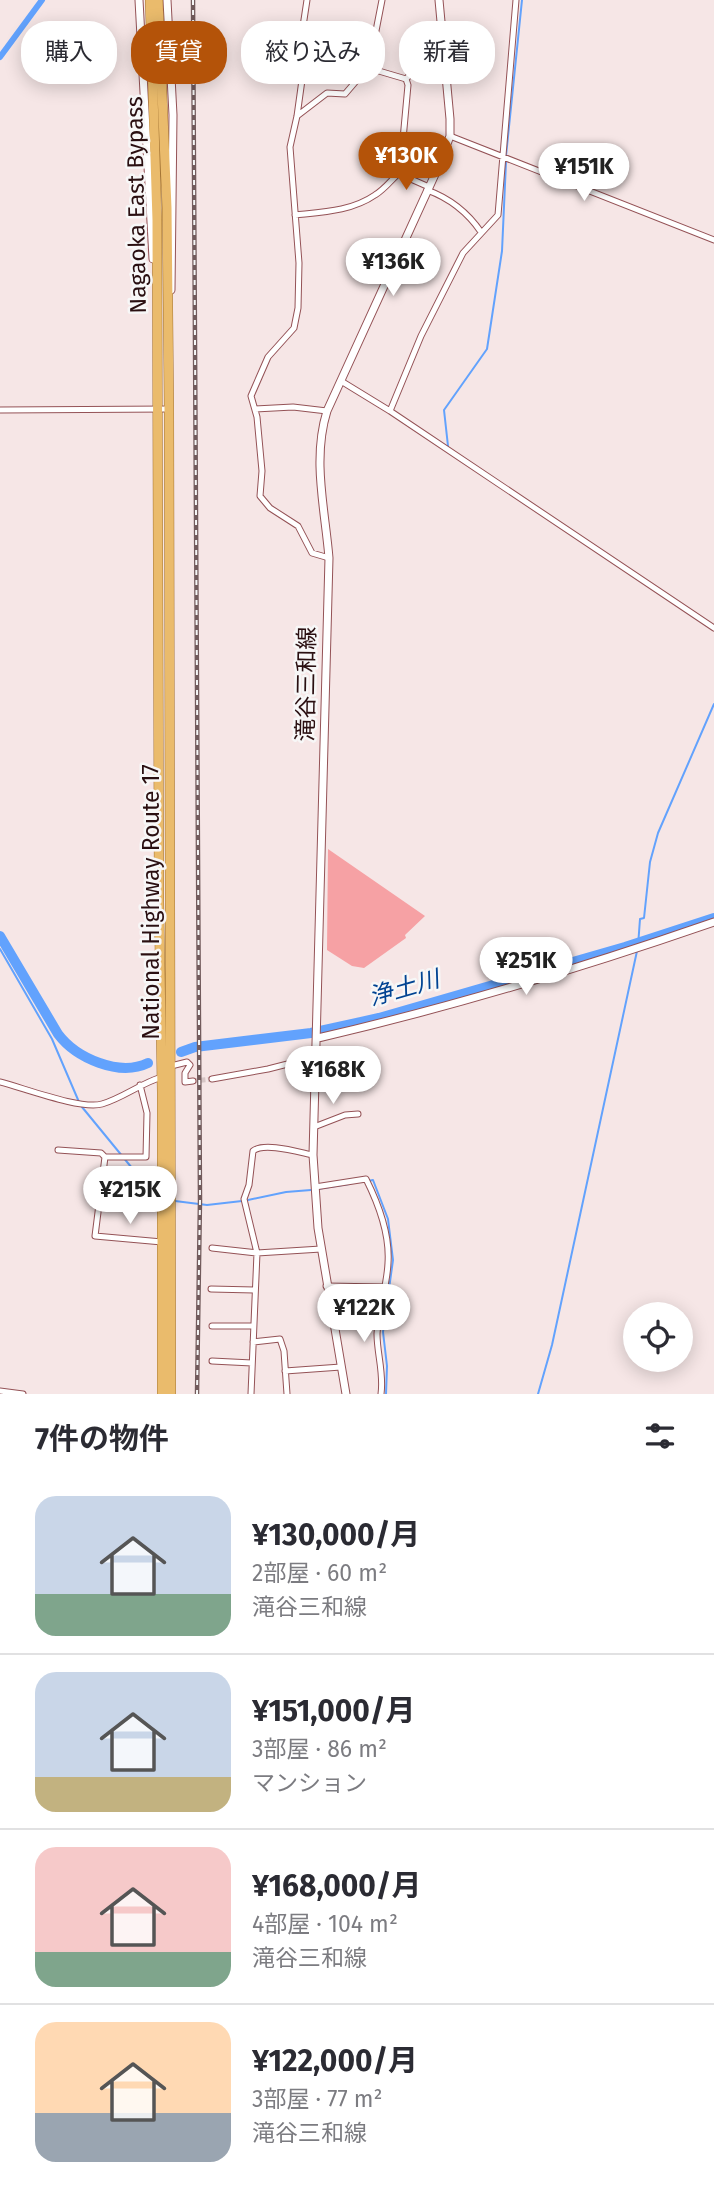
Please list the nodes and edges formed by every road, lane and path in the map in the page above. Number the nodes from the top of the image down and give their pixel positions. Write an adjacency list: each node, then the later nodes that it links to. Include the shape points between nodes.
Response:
1 (139, 0): 23 (main road)
2 (150, 0): 15 (highway, Nagaoka East Bypass)
3 (158, 0): 15 (highway, Nagaoka East Bypass)
4 (167, 0): 24 (main road, via 174,209)
5 (307, 0): 14 (street)
6 (382, 0): 9 (street)
7 (439, 0): 10 (main road, 滝谷三和線)
8 (516, 0): 17 (street)
9 (379, 21)
10 (441, 21)
11 (354, 84): 14 (street, via 345,94 327,93)
12 (408, 84): 18 (street)
13 (446, 84): 16 (main road, 滝谷三和線)
14 (297, 116): 20 (street, via 290,147)
15 (159, 127): 23 (highway, Nagaoka East Bypass); 24 (highway, Nagaoka East Bypass)
16 (450, 136): 17 (street); 19 (main road, 滝谷三和線)
17 (505, 158): 21 (street, via 498,215); 22 (street)
18 (400, 172): 19 (street); 20 (street, via 376,195 357,205)
19 (428, 188): 21 (street, via 470,217); 25 (main road, 滝谷三和線)
20 (295, 215): 27 (street, via 297,321 259,375 251,396)
21 (481, 232): 31 (street, via 463,253)
22 (714, 240)
23 (157, 312): 28 (highway, Nagaoka East Bypass)
24 (168, 324): 26 (highway, Nagaoka East Bypass)
25 (341, 381): 30 (main road, 滝谷三和線); 31 (street)
26 (169, 409): 28 (street); 37 (highway, National Highway Route 17)
27 (255, 409): 30 (street); 32 (street, via 260,496 298,526 312,553)
28 (158, 410): 29 (street); 38 (highway, National Highway Route 17)
29 (0, 411)
30 (327, 411): 32 (main road, 滝谷三和線, via 320,462)
31 (390, 411): 33 (street)
32 (330, 558): 35 (main road, 滝谷三和線)
33 (714, 628)
34 (714, 922): 35 (main road, via 457,1003)
35 (318, 1038): 36 (main road, 滝谷三和線)
36 (315, 1058): 39 (street); 44 (main road, 滝谷三和線)
37 (171, 1066): 40 (street, via 187,1062 184,1082); 69 (highway, National Highway Route 17)
38 (162, 1077): 42 (street); 49 (highway, National Highway Route 17)
39 (212, 1079)
40 (194, 1081)
41 (0, 1082): 42 (street, via 84,1105 107,1102)
42 (141, 1085): 48 (street, via 147,1113)
43 (358, 1114): 44 (street)
44 (314, 1127): 46 (main road, 滝谷三和線)
45 (58, 1150): 47 (street)
46 (313, 1155): 50 (main road, 滝谷三和線); 54 (street, via 253,1149 244,1199)
47 (105, 1157): 48 (street); 51 (street, via 95,1236)
48 (146, 1157): 49 (street)
49 (162, 1159): 51 (highway, National Highway Route 17)
50 (315, 1187): 53 (main road, 滝谷三和線); 56 (street, via 367,1180 388,1244)
51 (162, 1242): 68 (highway, National Highway Route 17)
52 (212, 1248): 54 (street)
53 (321, 1249): 54 (street); 55 (main road, 滝谷三和線)
54 (257, 1253): 58 (street)
55 (326, 1286): 56 (street); 64 (main road, 滝谷三和線)
56 (384, 1287): 73 (street, via 377,1331)
57 (211, 1289): 58 (street)
58 (254, 1290): 60 (street)
59 (212, 1326): 60 (street)
60 (253, 1326): 61 (street)
61 (253, 1342): 63 (street); 65 (street, via 280,1339)
62 (212, 1361): 63 (street)
63 (252, 1363): 70 (street)
64 (341, 1367): 65 (street); 72 (main road, 滝谷三和線)
65 (285, 1371): 71 (street)
66 (0, 1391): 67 (street)
67 (21, 1394)
68 (162, 1394)
69 (172, 1394)
70 (251, 1394)
71 (287, 1394)
72 (346, 1394)
73 (381, 1394)

